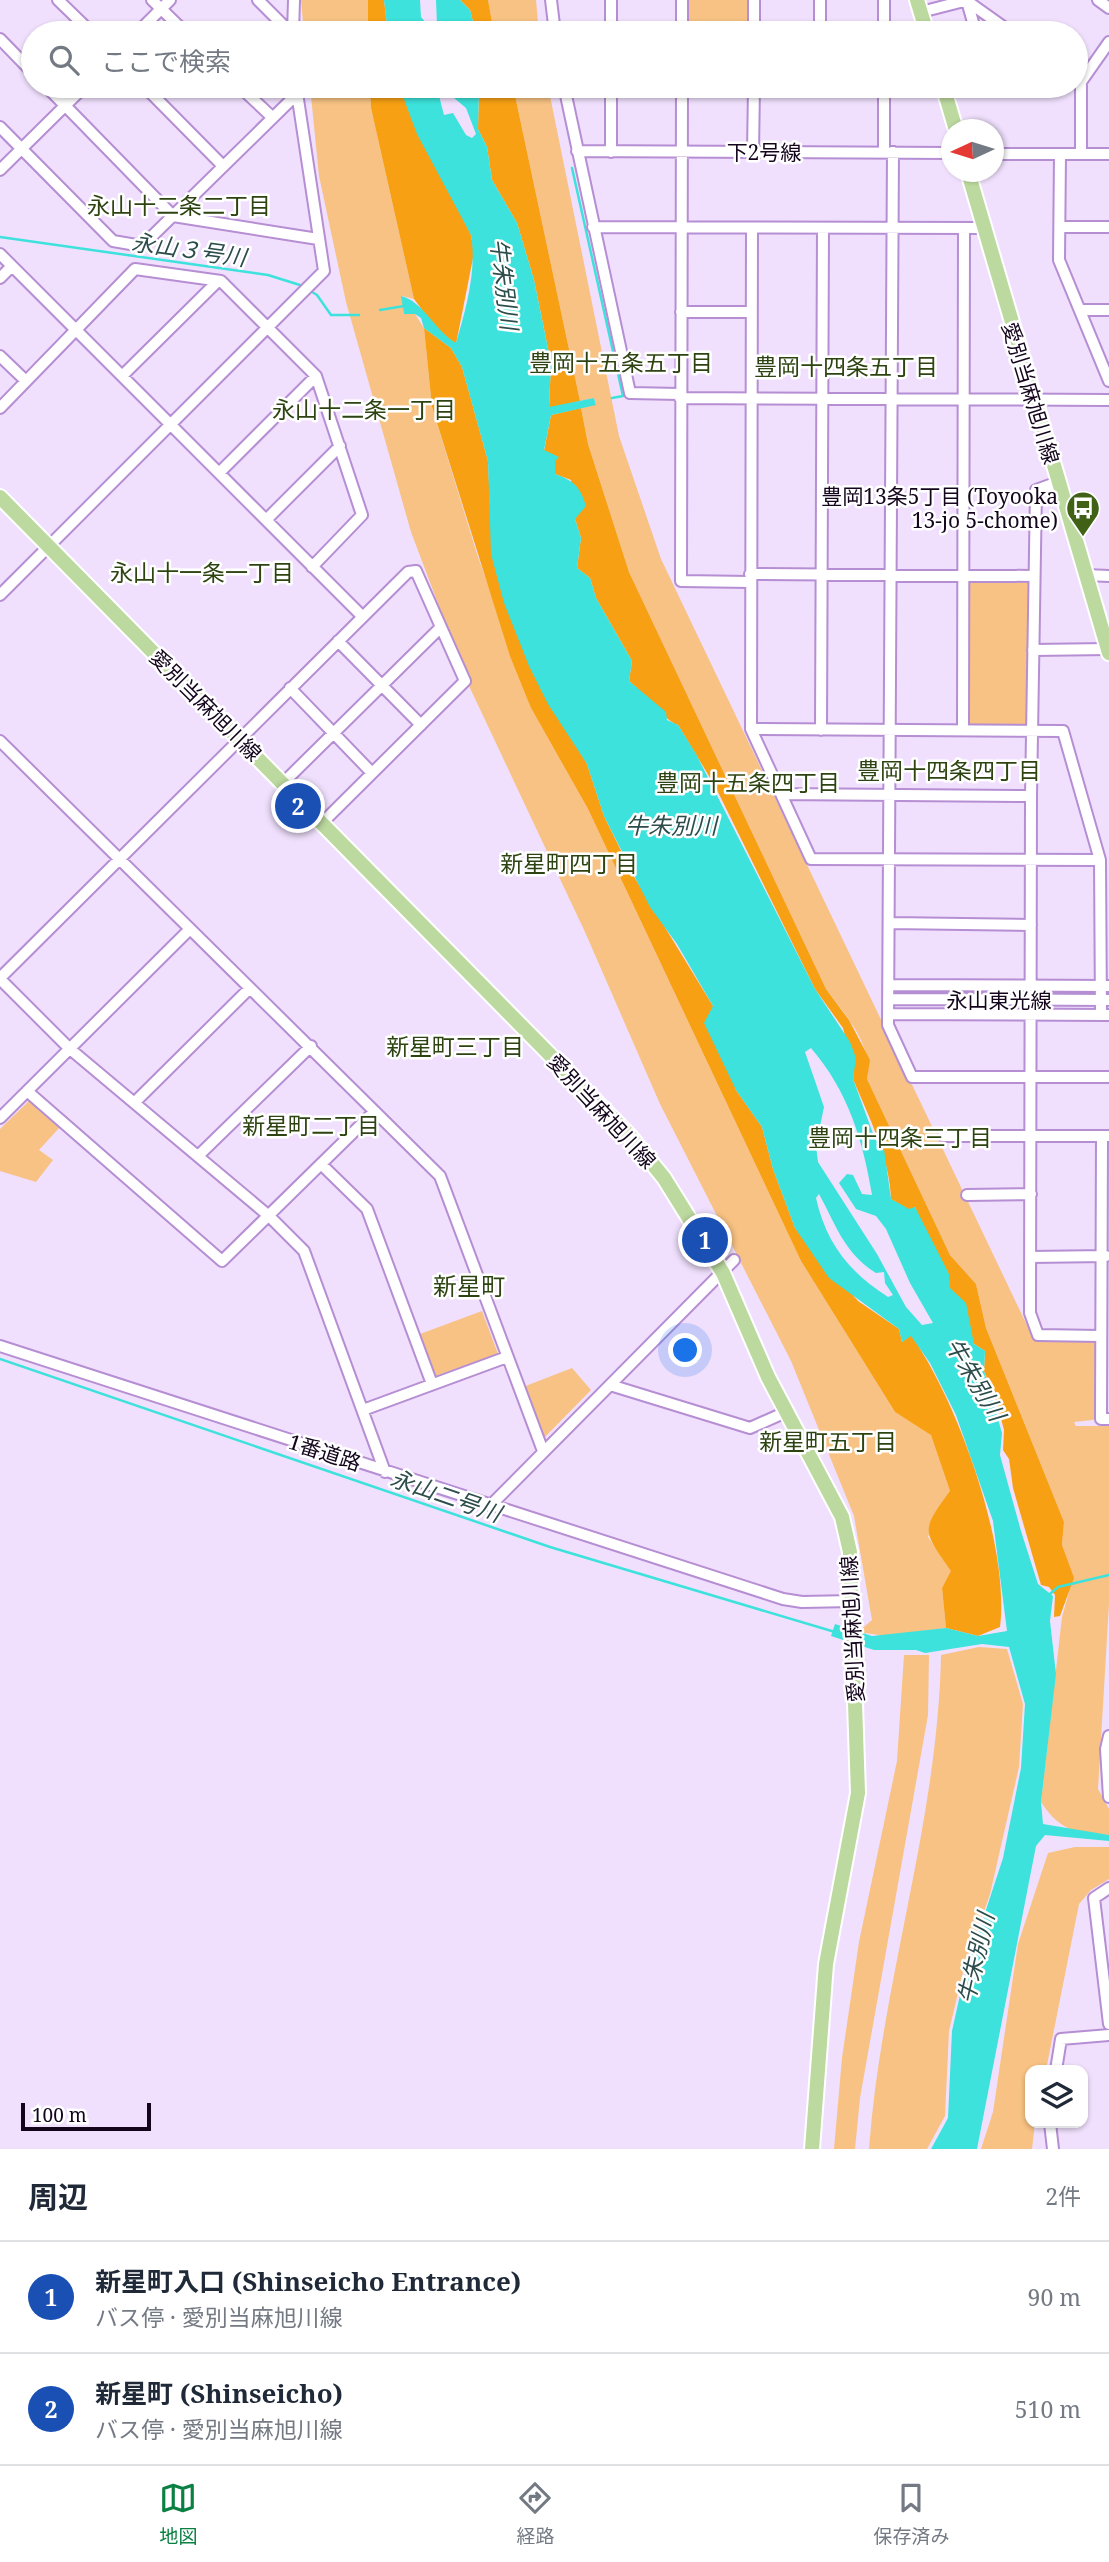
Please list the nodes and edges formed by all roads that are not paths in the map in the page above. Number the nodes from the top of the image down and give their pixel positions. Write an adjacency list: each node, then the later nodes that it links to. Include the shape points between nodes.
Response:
1 (58, 0): 17 (street)
2 (152, 0): 16 (street)
3 (170, 0): 16 (street)
4 (258, 0): 20 (street)
5 (294, 0): 21 (street)
6 (551, 0): 22 (street)
7 (611, 0): 23 (street)
8 (682, 0): 24 (street)
9 (754, 0): 25 (street)
10 (820, 0): 26 (street)
11 (884, 0): 27 (street)
12 (967, 0): 14 (street); 28 (street); 29 (street)
13 (1098, 0): 15 (street)
14 (919, 6)
15 (1109, 8)
16 (161, 9): 18 (street); 19 (street)
17 (80, 21)
18 (149, 21)
19 (174, 21)
20 (280, 21)
21 (293, 21)
22 (554, 21)
23 (611, 21)
24 (682, 21)
25 (754, 21)
26 (820, 21)
27 (884, 21)
28 (973, 21)
29 (996, 21)
30 (0, 39): 32 (street)
31 (1109, 42): 33 (street)
32 (21, 61)
33 (1088, 68)
34 (58, 98): 47 (street)
35 (72, 98): 47 (street)
36 (156, 98): 62 (street)
37 (252, 98): 48 (street)
38 (290, 98): 48 (street)
39 (298, 98): 75 (street)
40 (566, 98): 52 (street)
41 (611, 98): 53 (street)
42 (682, 98): 54 (street)
43 (754, 98): 55 (street)
44 (885, 98): 56 (street)
45 (947, 98): 49 (main road)
46 (1078, 98): 60 (street)
47 (65, 105): 51 (street); 65 (street)
48 (272, 117): 62 (street)
49 (953, 119)
50 (0, 127): 51 (street)
51 (22, 148): 63 (street); 65 (street, via 113,241 142,246)
52 (577, 151): 53 (street, 下2号線); 66 (street)
53 (611, 152): 54 (street, 下2号線)
54 (681, 152): 55 (street, 下2号線); 69 (street)
55 (753, 152): 56 (street, 下2号線)
56 (888, 152): 57 (street, 下2号線); 72 (street)
57 (941, 153)
58 (1004, 154): 59 (street)
59 (1060, 154): 60 (street); 67 (street)
60 (1081, 154): 61 (street)
61 (1109, 154)
62 (222, 166): 65 (street)
63 (0, 170)
64 (971, 182): 73 (main road, 愛別当麻旭川線)
65 (173, 216): 75 (street)
66 (593, 227): 69 (street); 91 (street, via 630,393)
67 (1060, 227): 68 (street); 80 (street, via 1059,260)
68 (1109, 227)
69 (681, 228): 70 (street); 82 (street)
70 (752, 228): 71 (street); 83 (street)
71 (823, 228): 72 (street); 93 (street)
72 (892, 228): 74 (street); 94 (street)
73 (983, 228): 74 (street); 96 (main road, 愛別当麻旭川線)
74 (964, 229): 95 (street)
75 (318, 239): 84 (street, via 324,271)
76 (0, 254): 77 (street)
77 (12, 267): 78 (street); 85 (street)
78 (0, 278)
79 (217, 282): 84 (street); 85 (street, via 135,269); 87 (street)
80 (1080, 310): 81 (street); 90 (street)
81 (1109, 310)
82 (681, 312): 83 (street); 91 (street)
83 (751, 312): 92 (street)
84 (267, 327): 88 (street); 99 (street)
85 (76, 330): 87 (street); 89 (street)
86 (0, 356): 89 (street)
87 (122, 376): 99 (street)
88 (316, 376): 100 (street); 101 (street)
89 (26, 381): 98 (street)
90 (1109, 381)
91 (680, 396): 92 (street); 113 (street, via 681,581)
92 (752, 398): 93 (street); 113 (street)
93 (822, 398): 94 (street); 107 (street)
94 (892, 398): 95 (street); 108 (street)
95 (963, 398): 96 (street); 109 (street)
96 (1033, 398): 97 (street); 102 (main road, 愛別当麻旭川線)
97 (1109, 400)
98 (0, 408)
99 (170, 425): 101 (street); 105 (street)
100 (340, 446): 104 (street); 106 (street, via 362,515)
101 (219, 472): 104 (street)
102 (1058, 482): 110 (main road, 愛別当麻旭川線); 111 (street, via 1036,490)
103 (0, 497): 105 (main road, 愛別当麻旭川線)
104 (266, 520): 106 (street)
105 (49, 546): 114 (street); 129 (main road, 愛別当麻旭川線)
106 (312, 567): 115 (street)
107 (821, 575): 108 (street); 113 (street); 124 (street)
108 (891, 575): 109 (street); 125 (street)
109 (963, 575): 111 (street); 126 (street)
110 (1086, 575): 112 (street); 119 (main road, 愛別当麻旭川線)
111 (1034, 576): 118 (street)
112 (1109, 576)
113 (750, 578): 123 (street)
114 (0, 595)
115 (362, 616): 116 (street, via 413,570 421,576); 117 (street)
116 (441, 627): 120 (street); 122 (street, via 465,681)
117 (338, 641): 120 (street); 121 (street)
118 (1033, 650): 119 (street); 127 (street)
119 (1108, 651)
120 (380, 684): 122 (street); 128 (street)
121 (290, 688): 128 (street); 129 (street)
122 (421, 725): 131 (street)
123 (751, 729): 124 (street); 133 (street)
124 (821, 730): 125 (street)
125 (891, 730): 126 (street); 134 (street)
126 (963, 730): 127 (street)
127 (1032, 730): 135 (street); 139 (street, via 1063,731)
128 (332, 733): 131 (street); 132 (street)
129 (240, 738): 132 (main road, 愛別当麻旭川線); 137 (street)
130 (0, 741): 137 (street)
131 (372, 772): 136 (street)
132 (283, 783): 136 (main road, 愛別当麻旭川線)
133 (781, 794): 134 (street); 138 (street, via 811,859)
134 (891, 794): 135 (street); 138 (street)
135 (1031, 796): 140 (street)
136 (323, 822): 177 (main road, 愛別当麻旭川線, via 629,1135 664,1178)
137 (119, 859): 143 (street); 144 (street)
138 (891, 860): 140 (street); 141 (street)
139 (1100, 860): 140 (street); 148 (street)
140 (1031, 861): 142 (street)
141 (890, 923): 142 (street); 145 (street)
142 (1031, 925): 147 (street)
143 (189, 930): 149 (street); 159 (street)
144 (0, 979): 159 (street)
145 (888, 985): 146 (street); 150 (street)
146 (959, 985): 147 (street); 151 (street)
147 (1031, 986): 148 (street); 152 (street)
148 (1105, 986): 153 (street)
149 (250, 988): 158 (street); 163 (street)
150 (888, 999): 151 (street, 永山東光線); 154 (street)
151 (959, 1000): 152 (street, 永山東光線); 155 (street)
152 (1031, 1000): 153 (street, 永山東光線); 156 (street)
153 (1105, 1000): 157 (street)
154 (888, 1014): 155 (street); 160 (street, via 888,1025 912,1077)
155 (959, 1014): 156 (street)
156 (1031, 1014): 157 (street); 160 (street)
157 (1105, 1015)
158 (311, 1046): 164 (street); 169 (street)
159 (70, 1049): 162 (street); 163 (street)
160 (1031, 1077): 161 (street); 167 (street)
161 (1109, 1077)
162 (27, 1091): 165 (street); 173 (street, via 222,1261)
163 (135, 1102): 169 (street)
164 (374, 1112): 170 (street); 180 (street, via 440,1176)
165 (0, 1118)
166 (943, 1136): 167 (street)
167 (1031, 1136): 168 (street); 172 (street)
168 (1105, 1136): 174 (street)
169 (198, 1156): 173 (street)
170 (322, 1165): 173 (street); 181 (street, via 367,1209)
171 (967, 1195): 172 (street)
172 (1031, 1195): 175 (street)
173 (269, 1216): 183 (street, via 304,1251)
174 (1105, 1256): 175 (street); 178 (street)
175 (1030, 1257): 178 (street, via 1030,1313 1038,1335)
176 (734, 1260): 177 (street)
177 (723, 1273): 182 (street); 184 (main road, 愛別当麻旭川線)
178 (1101, 1336): 185 (street, via 1101,1419)
179 (0, 1346): 187 (street, 1番道路)
180 (507, 1357): 181 (street); 186 (street)
181 (432, 1384): 183 (street)
182 (610, 1385): 184 (street, via 750,1429); 186 (street)
183 (363, 1410): 187 (street)
184 (786, 1412): 189 (main road, 愛別当麻旭川線, via 842,1517)
185 (1109, 1419)
186 (543, 1451): 188 (street)
187 (385, 1472): 188 (street, 1番道路)
188 (490, 1506): 189 (street, 1番道路, via 783,1599)
189 (853, 1601): 197 (main road, 愛別当麻旭川線, via 858,1793 827,1964)
190 (1109, 1736): 191 (street)
191 (1109, 1797)
192 (1109, 1888): 193 (street, via 1094,1898)
193 (1109, 2024)
194 (1109, 2035): 195 (street, via 1061,2039)
195 (1057, 2065)
196 (1050, 2128): 198 (street)
197 (812, 2149)
198 (1052, 2149)

